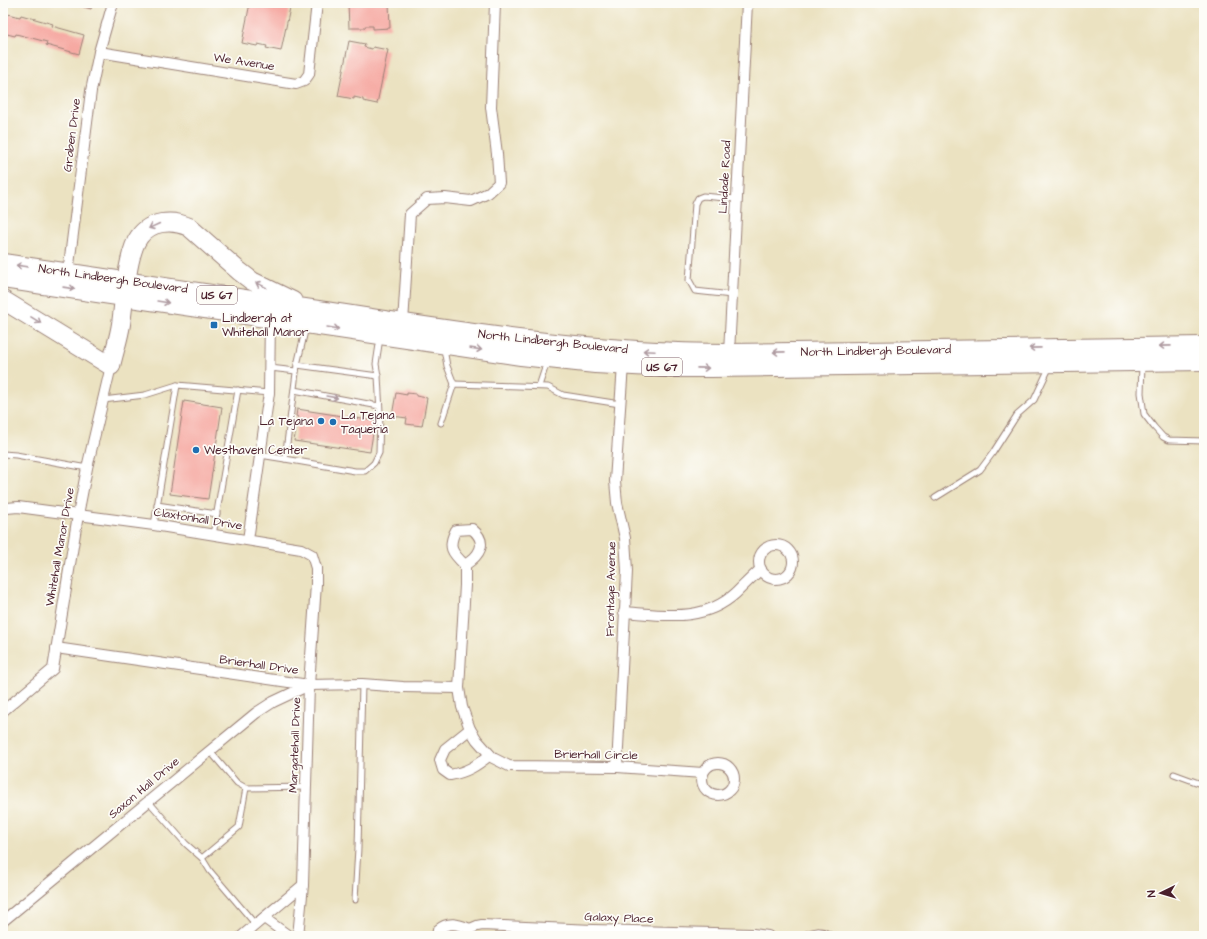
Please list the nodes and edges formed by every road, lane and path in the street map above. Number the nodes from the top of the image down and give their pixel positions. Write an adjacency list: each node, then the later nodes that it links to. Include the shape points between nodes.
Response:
1 (113, 3): 5 (street, Graben Drive)
2 (317, 3): 5 (street, We Avenue, via 309,74 304,81 296,84)
3 (495, 3): 15 (street, via 491,106 498,183 488,193 471,201 427,199 410,214)
4 (747, 3): 6 (street, Lindade Road)
5 (99, 52): 8 (street, Graben Drive, via 91,91)
6 (736, 199): 11 (street, Lindade Road); 11 (lane, via 703,196 698,198 695,204 688,280 695,291)
7 (3, 263): 8 (highway, North Lindbergh Boulevard / US 67, one-way to 7)
8 (68, 272): 10 (highway, North Lindbergh Boulevard / US 67)
9 (3, 278): 10 (highway, North Lindbergh Boulevard / US 67, one-way to 10)
10 (126, 289): 13 (highway, North Lindbergh Boulevard / US 67); 13 (highway, one-way to 10, via 252,281 199,234 180,223 163,222 139,236 132,253); 14 (highway, North Lindbergh Boulevard / US 67, one-way to 14); 26 (highway)
11 (732, 295): 19 (street, Lindade Road)
12 (3, 300): 26 (highway, one-way to 26)
13 (308, 317): 14 (highway, North Lindbergh Boulevard / US 67); 15 (highway, North Lindbergh Boulevard / US 67); 16 (highway, North Lindbergh Boulevard / US 67, one-way to 16); 24 (lane)
14 (270, 319): 27 (street)
15 (403, 323): 19 (highway, North Lindbergh Boulevard / US 67, one-way to 15, via 600,348)
16 (380, 335): 17 (highway, North Lindbergh Boulevard / US 67); 29 (lane, via 376,364)
17 (443, 345): 20 (highway, North Lindbergh Boulevard / US 67, one-way to 20); 30 (lane)
18 (1204, 346): 19 (highway, North Lindbergh Boulevard / US 67, one-way to 19)
19 (729, 353)
20 (548, 359): 25 (highway, North Lindbergh Boulevard / US 67); 32 (lane)
21 (1204, 361): 22 (highway, North Lindbergh Boulevard / US 67)
22 (1142, 362): 23 (highway, North Lindbergh Boulevard / US 67); 40 (lane, via 1141,393 1144,414 1154,427 1169,440)
23 (1052, 363): 25 (highway, North Lindbergh Boulevard / US 67, one-way to 23, via 718,368); 45 (lane, via 1034,400 1017,415 980,470)
24 (297, 365): 28 (lane); 29 (lane)
25 (623, 365): 37 (street, Frontage Avenue)
26 (111, 366): 36 (street, Whitehall Manor Drive)
27 (270, 368): 28 (lane); 35 (street)
28 (296, 371): 34 (lane)
29 (378, 376): 38 (lane)
30 (454, 384): 32 (lane); 39 (lane)
31 (177, 385): 33 (lane); 36 (lane, via 145,395); 46 (lane)
32 (540, 386): 37 (lane, via 563,395)
33 (238, 390): 35 (lane); 48 (lane)
34 (294, 390): 38 (lane, one-way to 38); 43 (lane)
35 (269, 393): 42 (street)
36 (103, 400): 44 (street, Whitehall Manor Drive)
37 (620, 404): 56 (street, Frontage Avenue, via 615,481 616,503 625,538)
38 (379, 406): 43 (lane, via 379,453 374,463 365,471)
39 (440, 423)
40 (1204, 441)
41 (3, 454): 44 (lane)
42 (260, 455): 43 (lane); 52 (street)
43 (286, 459)
44 (87, 468): 49 (street, Whitehall Manor Drive)
45 (935, 498)
46 (158, 505): 48 (lane); 50 (lane)
47 (3, 509): 49 (street, Claxtonhall Drive, via 18,507)
48 (217, 514): 51 (lane)
49 (78, 516): 50 (street, Claxtonhall Drive); 57 (street, Whitehall Manor Drive)
50 (154, 525): 51 (street, Claxtonhall Drive)
51 (213, 536): 52 (street, Claxtonhall Drive)
52 (248, 540): 53 (street, Claxtonhall Drive, via 302,549)
53 (312, 555): 59 (street, Margatehall Drive, via 316,568 316,584)
54 (465, 565): 60 (street, Brierhall Circle)
55 (761, 569): 56 (street, via 736,593 702,612 675,616)
56 (624, 612): 65 (street, Frontage Avenue)
57 (56, 648): 59 (street, Brierhall Drive); 61 (street, Whitehall Manor Drive, via 53,669)
58 (362, 684): 59 (street, Brierhall Drive); 60 (street, Brierhall Drive); 74 (lane)
59 (309, 686): 63 (street, Saxon Hall Drive, via 273,702); 69 (street, Margatehall Drive)
60 (459, 688): 62 (street, Brierhall Circle, via 462,707)
61 (3, 711)
62 (470, 729): 64 (street, Brierhall Circle); 64 (street, via 445,749 440,760 443,770 450,775 464,772)
63 (209, 750): 70 (lane, via 237,783); 71 (street, Saxon Hall Drive)
64 (490, 755): 65 (street, Brierhall Circle, via 509,766)
65 (617, 768): 66 (street, Brierhall Circle)
66 (703, 773)
67 (1174, 774): 68 (lane)
68 (1204, 785)
69 (307, 787): 70 (lane); 73 (street, Margatehall Drive)
70 (246, 788): 72 (lane, via 239,827)
71 (149, 802): 72 (lane); 75 (street, Saxon Hall Drive)
72 (202, 858): 76 (lane, via 210,871)
73 (303, 885): 76 (street); 82 (street, Margatehall Drive)
74 (355, 900)
75 (3, 921)
76 (260, 921): 80 (street); 81 (street)
77 (470, 932): 78 (street, Galaxy Place, via 482,925); 83 (street, Galaxy Place, via 458,925 443,926 438,930)
78 (593, 933): 79 (street, Galaxy Place)
79 (753, 935): 84 (street, Galaxy Place)
80 (242, 936)
81 (289, 936)
82 (298, 936)
83 (437, 936)
84 (768, 936)
85 (808, 936): 86 (street, via 820,933)
86 (827, 936)

